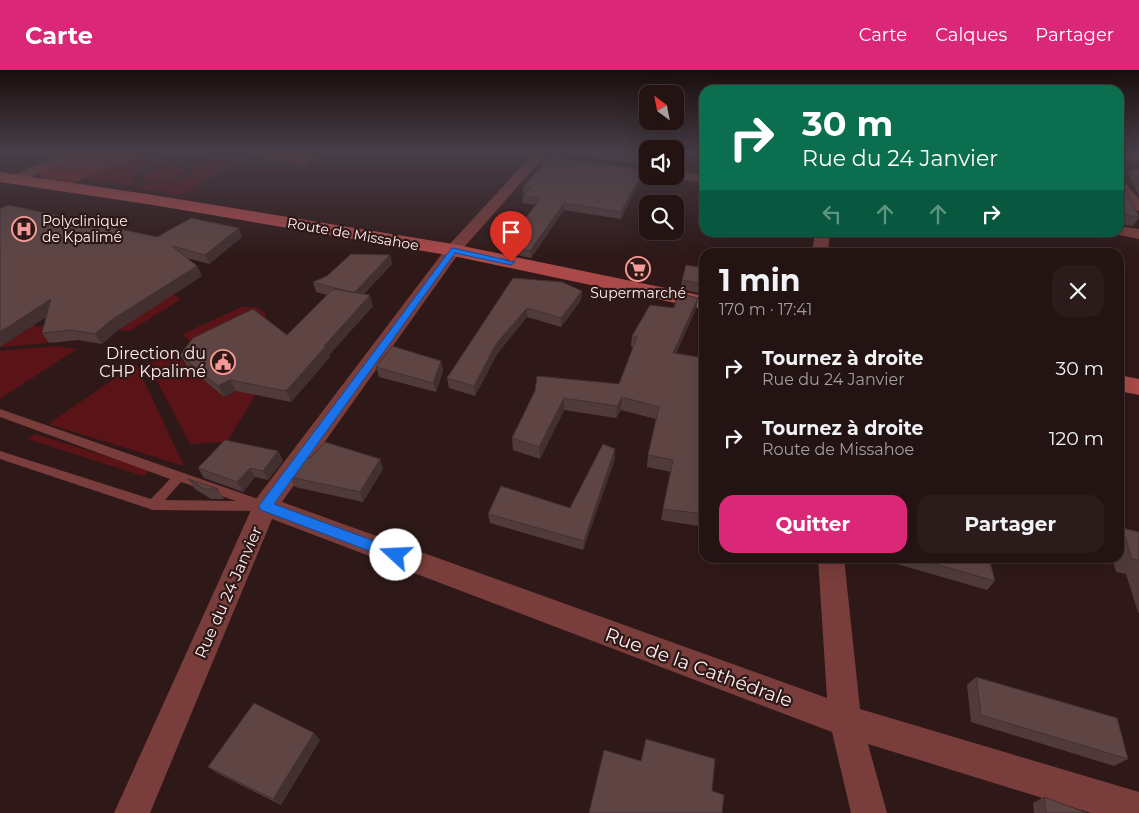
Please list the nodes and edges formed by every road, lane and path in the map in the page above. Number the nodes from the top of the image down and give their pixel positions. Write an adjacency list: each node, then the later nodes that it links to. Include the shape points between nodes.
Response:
1 (71, 188): 7 (main road, Route de Missahoe)
2 (509, 188): 7 (street, Rue du 24 Janvier)
3 (1124, 190): 4 (street)
4 (1139, 207)
5 (1124, 232): 6 (street)
6 (1139, 234)
7 (453, 250): 8 (main road, Route de Missahoe); 15 (street, Rue du 24 Janvier)
8 (699, 301)
9 (1124, 384): 10 (main road)
10 (1139, 387)
11 (0, 413): 13 (lane)
12 (0, 456): 14 (lane)
13 (179, 477): 14 (lane); 15 (lane)
14 (153, 506): 15 (lane)
15 (265, 506): 17 (street, Rue de la Cathédrale); 19 (street, Rue du 24 Janvier)
16 (831, 563): 17 (street)
17 (845, 722): 18 (street, Rue de la Cathédrale); 20 (street)
18 (1139, 810)
19 (132, 813)
20 (869, 813)

